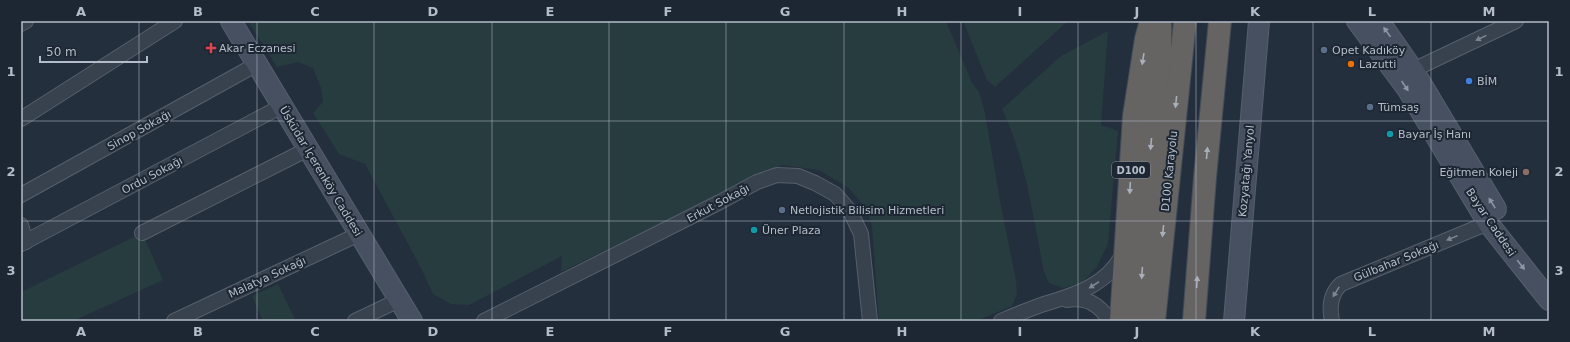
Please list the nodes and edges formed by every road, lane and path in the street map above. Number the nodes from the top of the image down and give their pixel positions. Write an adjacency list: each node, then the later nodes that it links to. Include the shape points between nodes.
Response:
1 (26, 21): 12 (street)
2 (175, 21): 16 (street)
3 (231, 21): 13 (main road, Üsküdar İçerenköy Caddesi)
4 (1151, 21): 24 (highway, D100, one-way to 24, via 1134,116)
5 (1161, 21): 37 (highway, one-way to 37)
6 (1184, 21): 38 (highway, D100 Karayolu, one-way to 38)
7 (1220, 21): 39 (highway, one-way to 7)
8 (1259, 21): 40 (main road, Kozyatağı Yanyol)
9 (1357, 21): 19 (main road, Bayar Caddesi, one-way to 19, via 1408,90)
10 (1379, 21): 14 (main road, Bayar Caddesi, one-way to 10)
11 (1516, 21): 14 (street, one-way to 14)
12 (21, 24)
13 (257, 64): 15 (main road, Üsküdar İçerenköy Caddesi); 18 (street, Sinop Sokağı)
14 (1413, 70): 25 (main road, Bayar Caddesi, one-way to 14, via 1500,216)
15 (282, 106): 17 (main road, Üsküdar İçerenköy Caddesi); 23 (street, Ordu Sokağı)
16 (21, 119)
17 (308, 149): 21 (street); 22 (main road, Üsküdar İçerenköy Caddesi)
18 (21, 195)
19 (1488, 223): 27 (main road, Bayar Caddesi, one-way to 27); 41 (street, Gülbahar Sokağı, one-way to 41, via 1341,284 1332,298)
20 (21, 225): 23 (street)
21 (142, 233)
22 (359, 234): 26 (main road, Üsküdar İçerenköy Caddesi); 29 (street, Malatya Sokağı)
23 (23, 243)
24 (1127, 245): 28 (street, one-way to 28, via 1121,258 1094,286); 36 (highway, D100)
25 (1549, 279)
26 (399, 300): 30 (street); 31 (main road, Üsküdar İçerenköy Caddesi)
27 (1549, 300)
28 (1058, 301): 34 (street); 35 (street, via 1077,299 1091,302 1103,311)
29 (174, 321)
30 (355, 321)
31 (412, 321)
32 (484, 321): 33 (street, Erkut Sokağı, via 757,182 777,175 798,176 815,183 835,194 850,211 861,234)
33 (870, 321)
34 (1001, 321)
35 (1110, 321)
36 (1121, 321)
37 (1138, 321)
38 (1154, 321)
39 (1194, 321)
40 (1234, 321)
41 (1332, 321)

